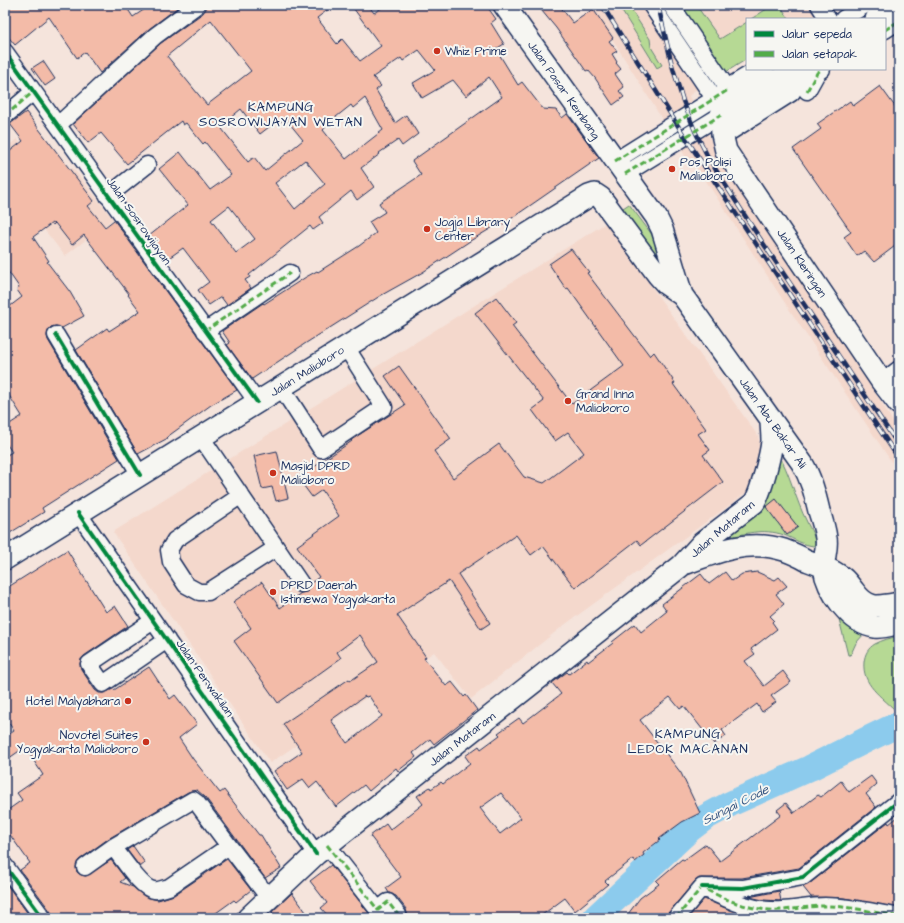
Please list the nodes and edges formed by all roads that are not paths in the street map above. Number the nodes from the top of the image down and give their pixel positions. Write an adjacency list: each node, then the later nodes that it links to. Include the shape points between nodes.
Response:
1 (197, 5): 18 (street, via 155,36)
2 (504, 5): 20 (main road, Jalan Pasar Kembang)
3 (651, 5): 16 (street)
4 (671, 5): 16 (street)
5 (819, 5): 7 (street)
6 (866, 5): 8 (street)
7 (827, 18)
8 (845, 18)
9 (5, 52): 15 (street, Jalan Sosrowijayan)
10 (762, 70): 16 (main road)
11 (793, 70): 16 (main road)
12 (802, 70): 16 (main road, via 793,87 786,94)
13 (821, 70): 14 (street)
14 (807, 91)
15 (33, 92): 17 (street); 18 (street, Jalan Sosrowijayan)
16 (724, 108): 20 (street); 29 (main road, Jalan Kleringan, via 726,151 730,158)
17 (5, 116)
18 (58, 125): 21 (street, Jalan Sosrowijayan)
19 (147, 165): 21 (street)
20 (620, 167): 24 (main road, Jalan Abu Bakar Ali, via 660,223)
21 (108, 196): 25 (street, Jalan Sosrowijayan)
22 (590, 196): 24 (main road, Jalan Abu Bakar Ali, via 595,194 601,198 658,275); 27 (main road, Jalan Malioboro)
23 (290, 273): 25 (street)
24 (682, 295): 33 (main road, Jalan Abu Bakar Ali)
25 (205, 331): 31 (street, Jalan Sosrowijayan)
26 (56, 334): 35 (street)
27 (346, 347): 30 (main road, Jalan Malioboro); 30 (street, via 384,407 321,449)
28 (899, 369): 29 (street)
29 (882, 382): 32 (main road, Jalan Kleringan)
30 (281, 387): 31 (main road, Jalan Malioboro)
31 (257, 402): 34 (main road, Jalan Malioboro)
32 (899, 404)
33 (771, 419): 40 (main road, Jalan Mataram, via 772,442 758,498 752,506 702,543); 41 (main road, Jalan Abu Bakar Ali, via 810,477 826,536)
34 (201, 437): 35 (main road, Jalan Malioboro); 36 (street)
35 (140, 475): 37 (main road, Jalan Malioboro)
36 (240, 496): 38 (street); 38 (street, via 175,540 169,550 171,562 186,586 199,592 208,592)
37 (78, 513): 39 (main road, Jalan Malioboro); 44 (street, Jalan Perwakilan)
38 (276, 548): 42 (street)
39 (5, 559)
40 (681, 566): 41 (main road, Jalan Mataram, via 720,550 759,546 783,550); 50 (main road, Jalan Mataram)
41 (824, 567): 43 (main road, via 843,578 858,596 870,605 876,607); 45 (main road, Jalan Abu Bakar Ali, via 833,592 856,619 874,627)
42 (301, 584)
43 (899, 603)
44 (153, 621): 46 (street, Jalan Perwakilan); 46 (street, via 89,664 99,679 103,684)
45 (899, 623)
46 (167, 640): 50 (street, Jalan Perwakilan)
47 (899, 801): 53 (street, via 803,877 743,888)
48 (229, 846): 49 (street, via 161,890 144,886); 49 (street, via 193,800); 54 (street)
49 (114, 847): 52 (street)
50 (321, 849): 54 (main road, Jalan Mataram); 57 (street, Jalan Perwakilan, via 378,910 388,902)
51 (5, 866): 55 (street)
52 (86, 867)
53 (702, 887): 58 (street); 59 (street, via 755,909 782,910 826,906 854,908 895,916)
54 (269, 898): 56 (main road, Jalan Mataram)
55 (43, 918)
56 (248, 918)
57 (399, 918)
58 (676, 918)
59 (894, 918)

